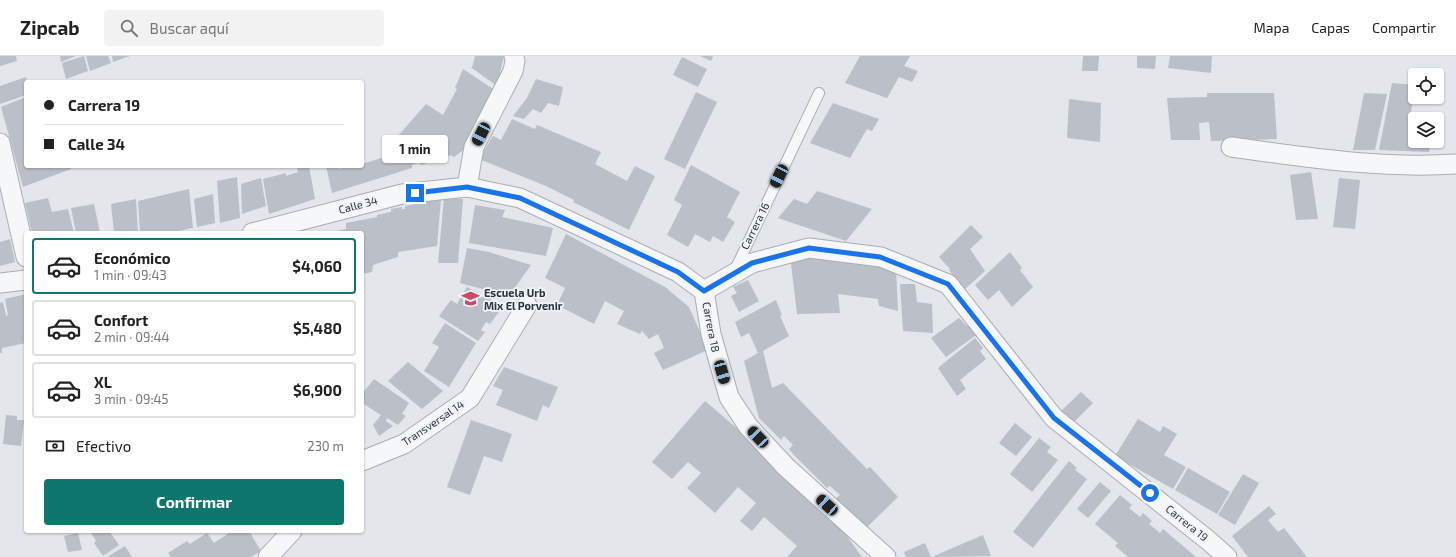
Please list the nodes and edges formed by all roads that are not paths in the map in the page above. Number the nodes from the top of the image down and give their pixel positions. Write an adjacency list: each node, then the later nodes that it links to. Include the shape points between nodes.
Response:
1 (514, 56): 6 (street, via 513,70 474,147)
2 (819, 93): 9 (lane, Carrera 16)
3 (0, 143): 8 (street)
4 (1230, 147): 5 (street, via 1335,161 1419,166)
5 (1456, 164)
6 (467, 187): 7 (street, Calle 34, via 402,194); 12 (street, Carrera 18, via 520,198 678,272)
7 (260, 231)
8 (24, 248)
9 (733, 274): 12 (street); 18 (street, Carrera 19, via 752,263 809,248 880,257 948,284 1054,418)
10 (24, 280): 11 (street)
11 (0, 283)
12 (704, 291): 17 (street, Carrera 18, via 711,334 729,397 748,426 786,467)
13 (527, 305): 14 (street, Transversal 14, via 470,398 404,444)
14 (364, 460)
15 (290, 533): 16 (street)
16 (268, 557)
17 (886, 557)
18 (1227, 557)

